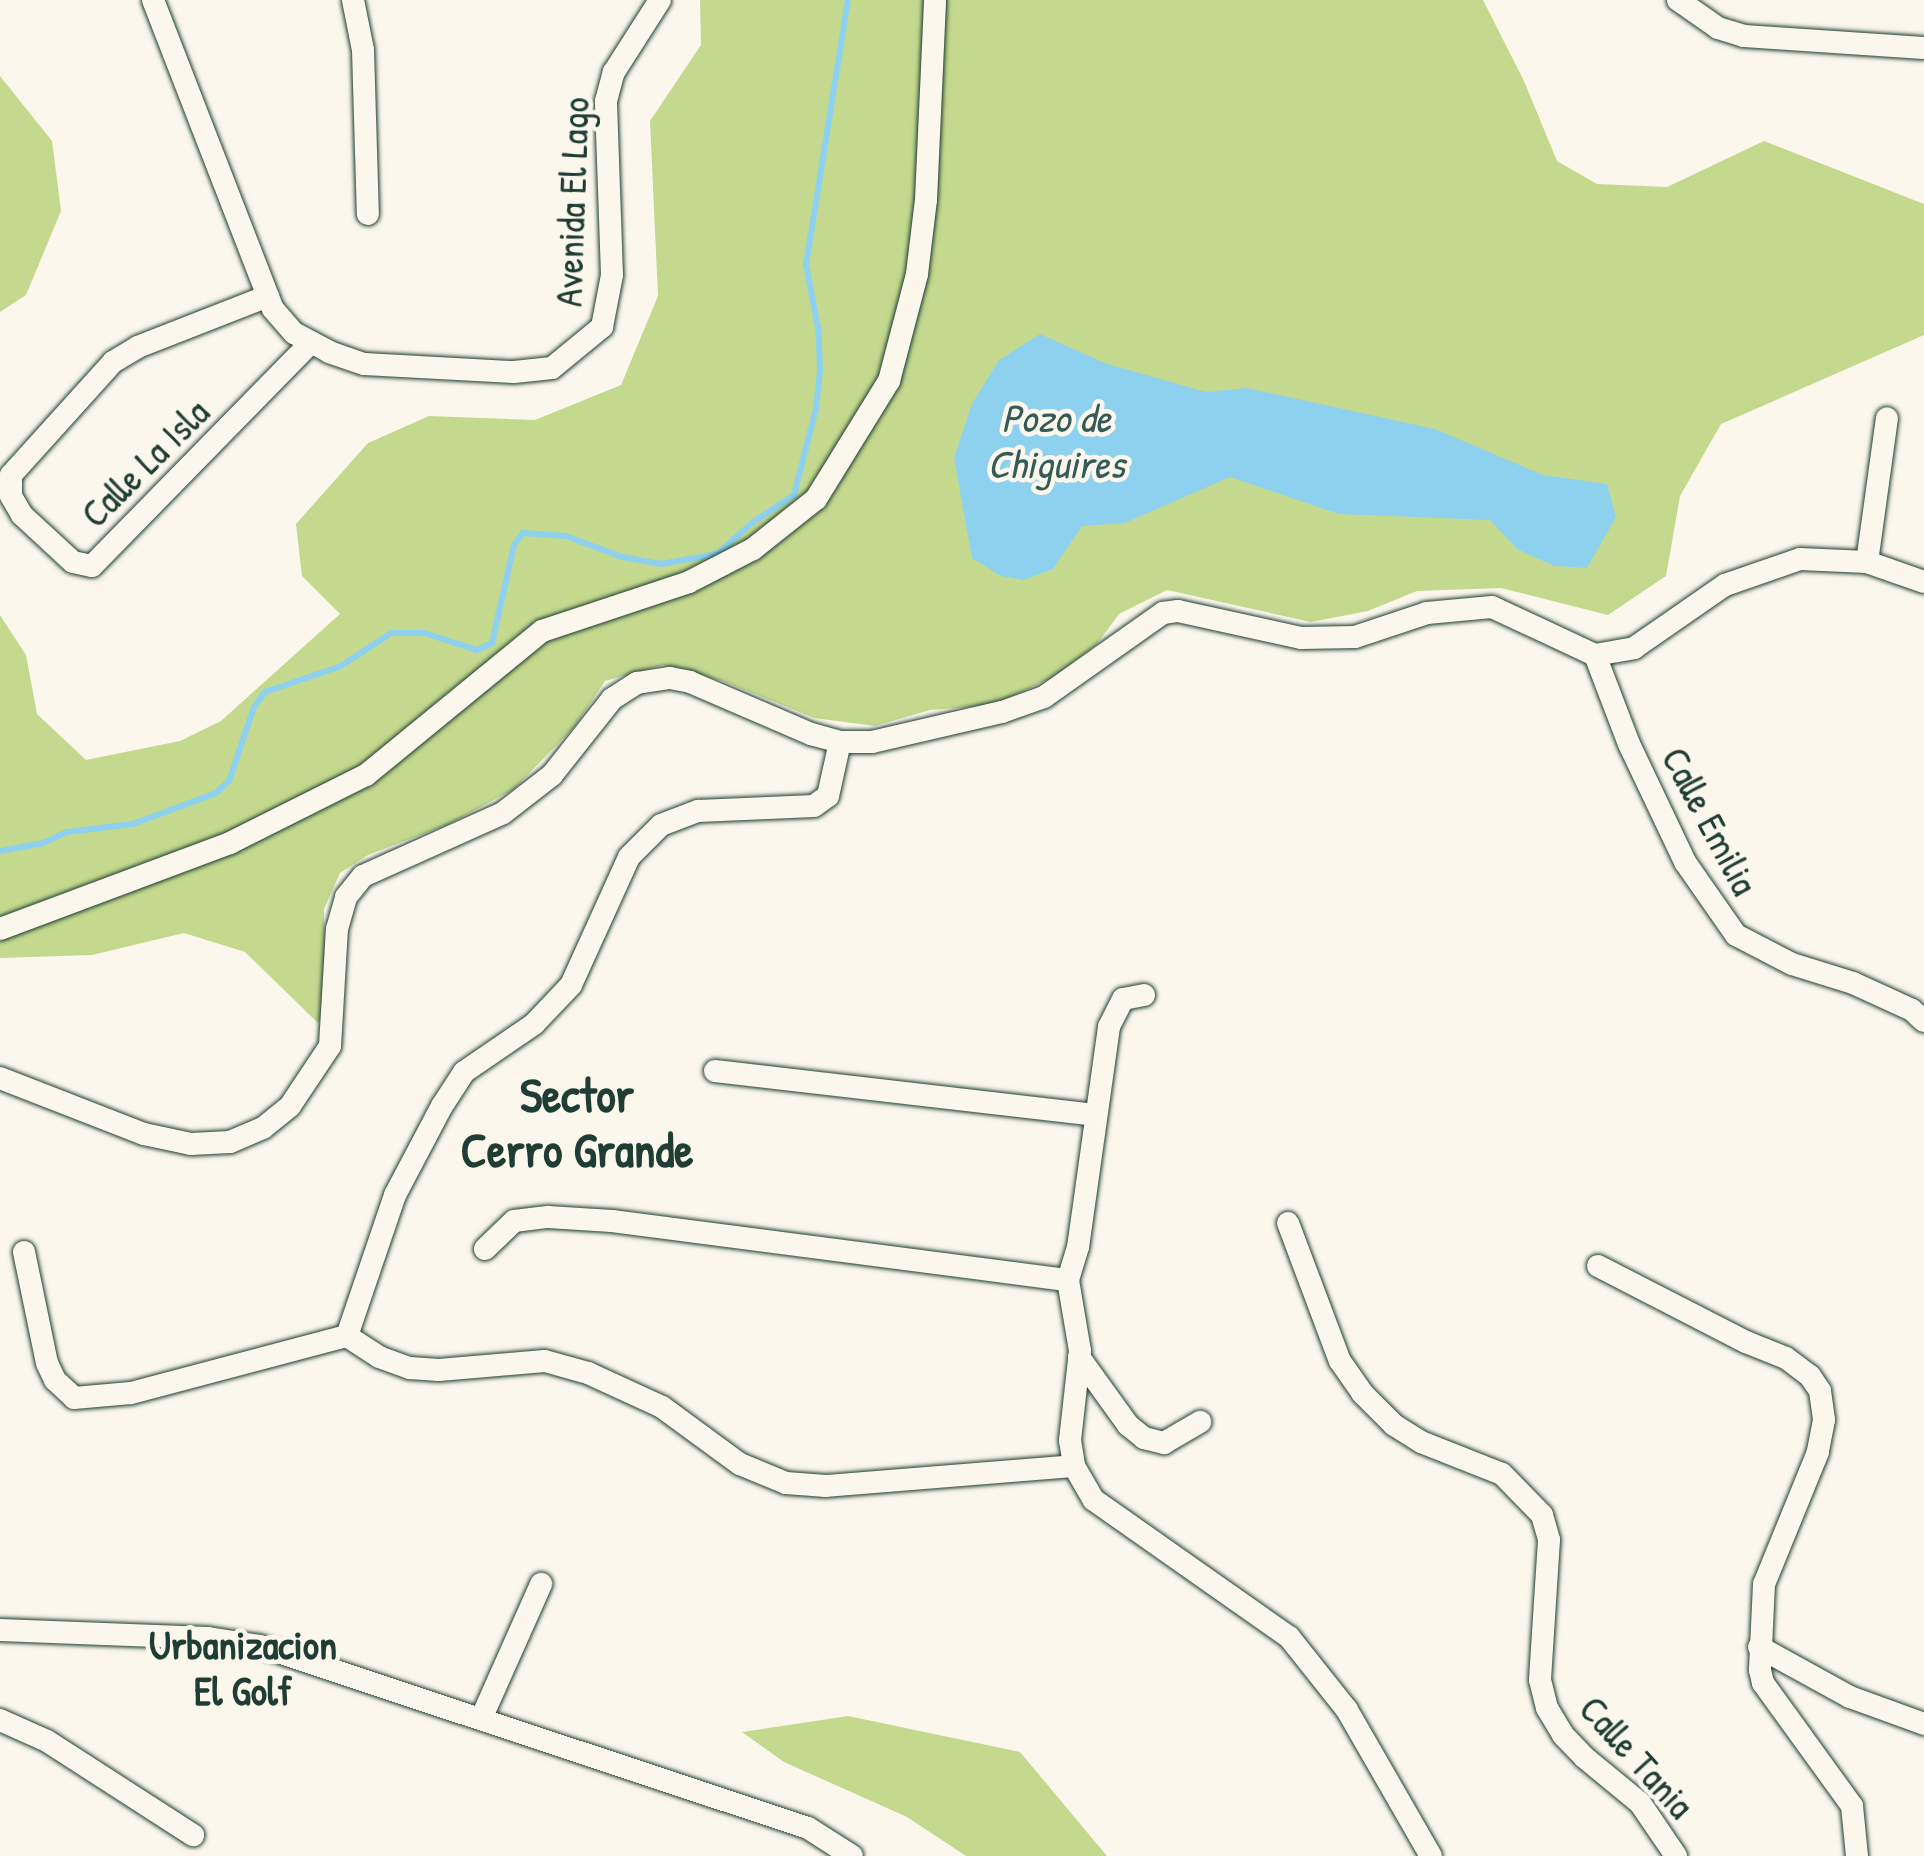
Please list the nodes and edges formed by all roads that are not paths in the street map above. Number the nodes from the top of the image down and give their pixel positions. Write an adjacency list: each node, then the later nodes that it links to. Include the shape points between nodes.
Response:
1 (153, 0): 8 (street, Avenida El Lago)
2 (353, 0): 7 (street, via 364,50)
3 (660, 0): 9 (street, Avenida El Lago, via 614,72 606,102 612,275 602,327 552,368 514,372 364,364)
4 (934, 0): 15 (street, via 917,274 889,381 816,498 753,549 689,582 542,631 366,775 230,843)
5 (1678, 0): 6 (street, via 1718,28 1744,36)
6 (1924, 48)
7 (368, 214)
8 (268, 296): 9 (street, Avenida El Lago, via 294,332); 9 (street, Calle La Isla, via 113,362 11,475 11,496 22,515 73,562 92,566)
9 (312, 342)
10 (1886, 418): 11 (street)
11 (1867, 562): 12 (street); 13 (street, via 1800,559 1740,578 1634,648)
12 (1924, 582)
13 (1595, 655): 14 (street, via 1492,607 1427,613 1355,637 1301,638 1178,611 1163,613 1044,696 918,732); 17 (street, Calle Emilia, via 1685,862 1736,936 1792,964 1852,982)
14 (840, 742): 19 (street, via 670,678 637,683 612,699 552,775 503,813 363,876 346,897 337,930 330,1046 290,1106 230,1142 190,1144 144,1134); 26 (street, via 828,796 814,806 698,812 661,825 629,857 571,985 534,1024 464,1072 442,1106 395,1194)
15 (0, 929)
16 (1144, 995): 20 (street, via 1117,1005)
17 (1924, 1021)
18 (714, 1071): 20 (street)
19 (0, 1078)
20 (1094, 1115): 25 (street)
21 (1288, 1223): 39 (street, Calle Tania, via 1340,1361 1362,1393 1422,1442 1502,1474 1542,1515 1549,1540 1540,1680 1547,1708 1562,1735 1640,1804)
22 (485, 1250): 25 (street, via 514,1222 548,1216)
23 (24, 1252): 26 (street, via 47,1363 74,1398 132,1394)
24 (1598, 1266): 32 (street, via 1786,1358 1820,1391 1818,1452 1764,1584)
25 (1068, 1280): 27 (street)
26 (346, 1336): 29 (street, via 410,1368 545,1361 588,1372 662,1407 740,1464 786,1483 826,1486)
27 (1080, 1357): 28 (street, via 1144,1438 1164,1442); 29 (street, via 1070,1440)
28 (1200, 1422)
29 (1074, 1466): 38 (street, via 1094,1500 1289,1637 1347,1710)
30 (542, 1584): 33 (street)
31 (0, 1630): 33 (street, via 260,1646)
32 (1758, 1647): 35 (street, via 1836,1691); 40 (street, via 1763,1683 1852,1806)
33 (480, 1719): 37 (street, via 808,1828)
34 (0, 1720): 36 (street, via 46,1741)
35 (1924, 1724)
36 (193, 1834)
37 (852, 1856)
38 (1431, 1856)
39 (1676, 1856)
40 (1857, 1856)

